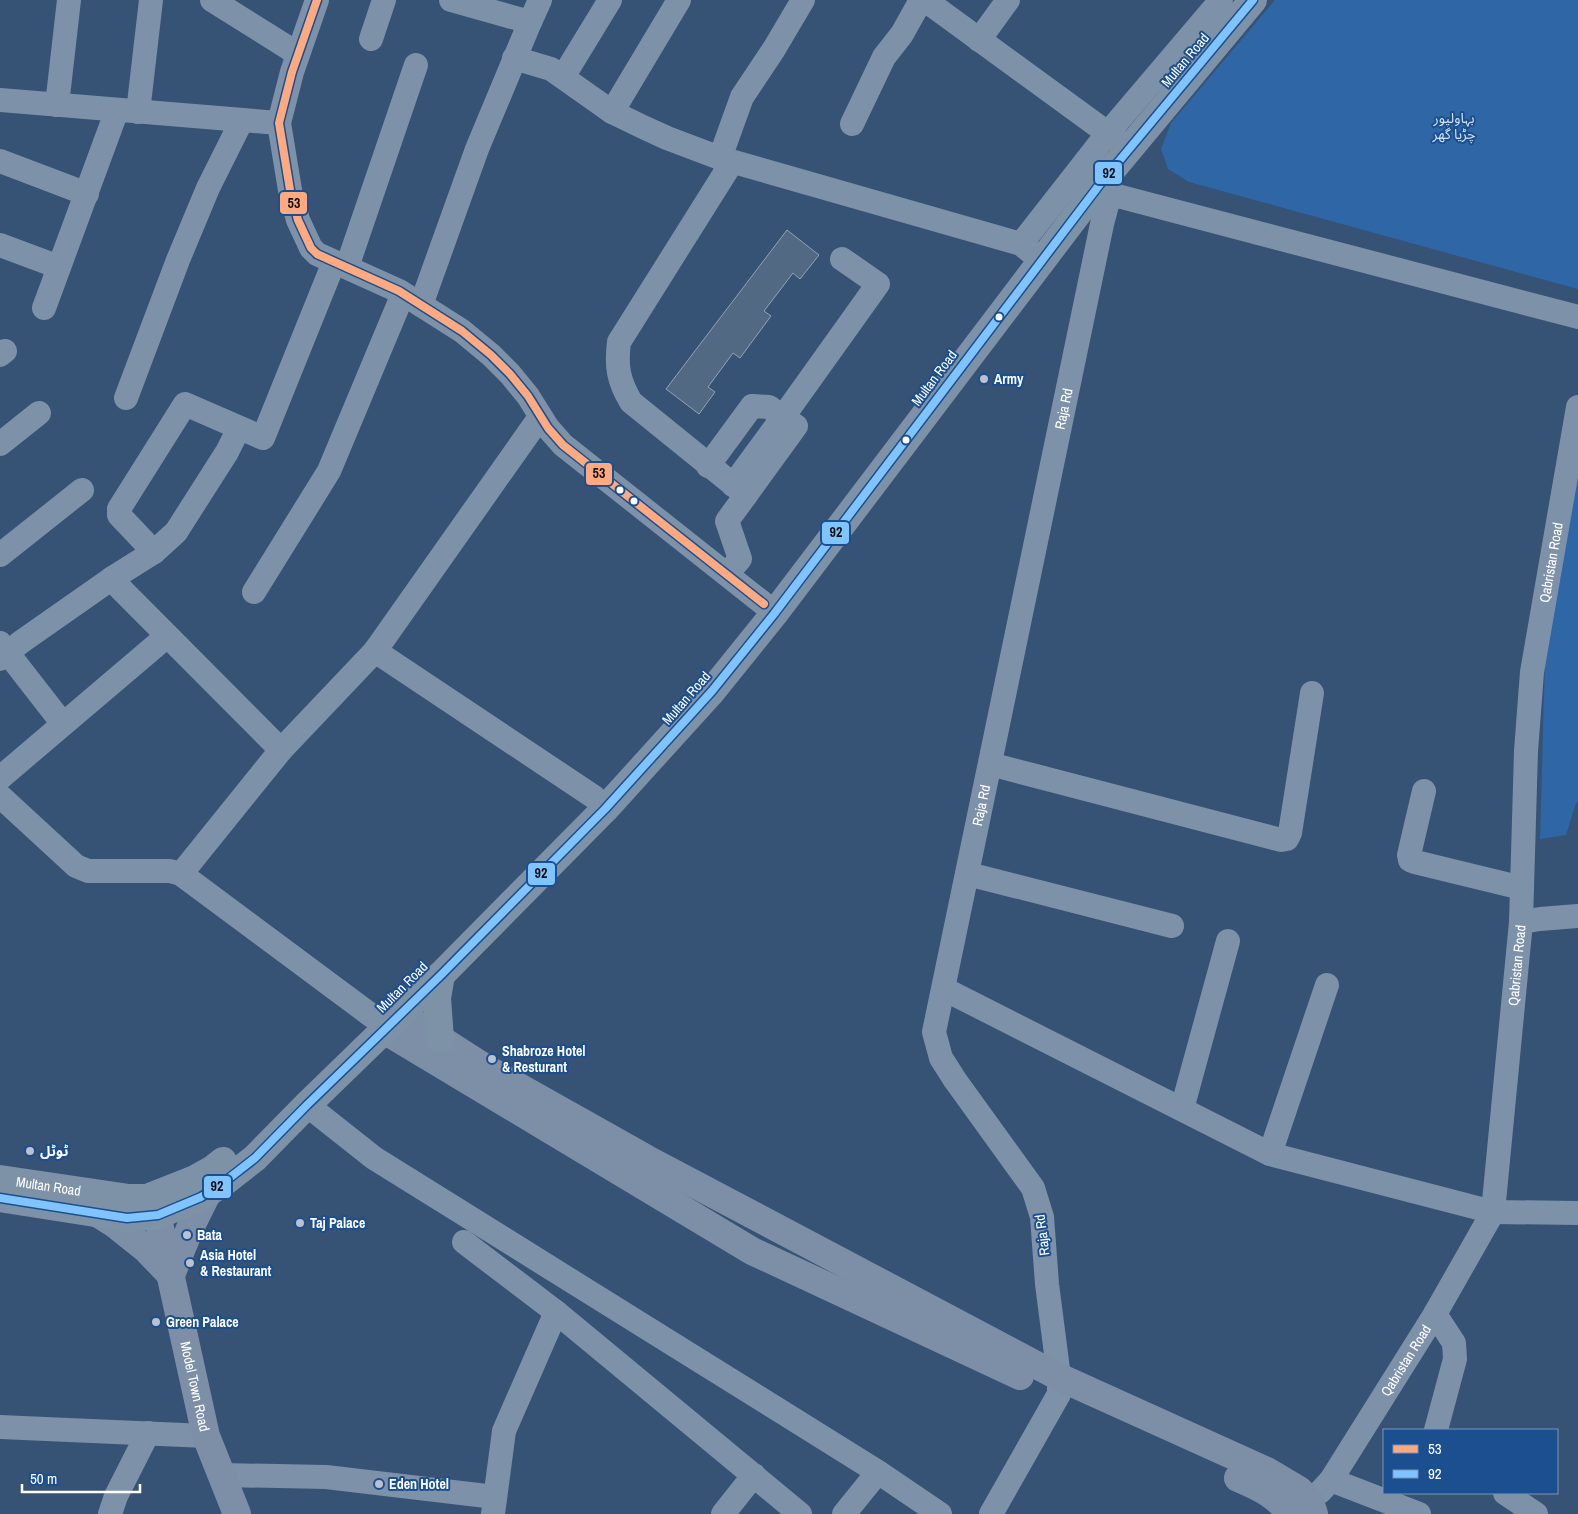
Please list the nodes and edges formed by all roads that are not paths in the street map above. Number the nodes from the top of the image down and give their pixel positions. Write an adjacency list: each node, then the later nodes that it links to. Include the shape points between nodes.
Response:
1 (69, 0): 25 (street)
2 (150, 0): 26 (street)
3 (212, 0): 20 (street)
4 (317, 0): 20 (street)
5 (384, 0): 18 (street)
6 (451, 0): 17 (street)
7 (540, 0): 17 (street)
8 (610, 0): 23 (street)
9 (679, 0): 27 (street)
10 (803, 0): 32 (street, via 742,97)
11 (921, 0): 30 (street, via 902,34 884,57)
12 (925, 0): 19 (street)
13 (1008, 0): 19 (street)
14 (1221, 0): 31 (street)
15 (1235, 0): 31 (highway, Multan Road)
16 (1253, 0): 34 (highway)
17 (530, 22): 21 (street)
18 (371, 38)
19 (979, 40): 31 (street)
20 (298, 54): 29 (street)
21 (514, 58): 23 (street, via 551,69); 41 (street)
22 (416, 65): 39 (street)
23 (563, 77): 27 (street)
24 (0, 100): 25 (street)
25 (57, 105): 26 (street)
26 (128, 111): 28 (street); 35 (street)
27 (612, 112): 32 (street, via 667,138)
28 (242, 120): 29 (street); 44 (street, via 208,188)
29 (279, 123): 39 (street, via 298,220 316,254)
30 (852, 124)
31 (1113, 136): 34 (highway, Multan Road); 37 (street)
32 (726, 160): 37 (street); 51 (street, via 620,342 618,367 620,380 631,402)
33 (0, 161): 35 (street)
34 (1100, 184): 37 (highway); 43 (street); 65 (street, Raja Rd, via 1102,224)
35 (86, 194): 40 (street)
36 (0, 246): 40 (street)
37 (1031, 252): 58 (highway, Multan Road); 69 (highway, via 774,614 712,691)
38 (842, 259): 46 (street, via 878,284)
39 (341, 264): 41 (street); 49 (street, via 263,438)
40 (60, 268): 42 (street)
41 (412, 299): 48 (street, via 492,355 528,396); 57 (street, via 329,471)
42 (44, 308)
43 (1578, 317)
44 (126, 398)
45 (1578, 408): 72 (street, Qabristan Road, via 1532,672)
46 (776, 412): 51 (street); 51 (street, via 796,426)
47 (39, 413): 50 (street)
48 (540, 417): 55 (street, via 563,445); 60 (street)
49 (239, 428): 53 (street, via 228,452 176,532); 53 (street, via 185,404 118,512)
50 (0, 444)
51 (727, 481): 55 (street, via 727,521 740,559)
52 (82, 490): 54 (street)
53 (154, 552): 56 (street)
54 (0, 555)
55 (727, 574): 58 (street)
56 (111, 579): 59 (street); 61 (street)
57 (254, 592)
58 (764, 604): 69 (highway, Multan Road)
59 (167, 636): 63 (street); 64 (street)
60 (375, 651): 64 (street); 69 (street)
61 (3, 652): 63 (street)
62 (1312, 693): 65 (street, via 1287,839)
63 (63, 724): 66 (street)
64 (281, 750): 70 (street)
65 (990, 764): 71 (street, Raja Rd)
66 (0, 778)
67 (1424, 791): 72 (street, via 1410,860)
68 (0, 796): 70 (street, via 76,866 88,871 170,871)
69 (600, 803): 77 (highway); 80 (highway, Multan Road)
70 (181, 874): 80 (street)
71 (968, 874): 75 (street); 79 (street, Raja Rd)
72 (1522, 888): 74 (street, Qabristan Road)
73 (1578, 916): 74 (street)
74 (1521, 922): 89 (street, Qabristan Road)
75 (1172, 926)
76 (1228, 940): 83 (street)
77 (441, 975): 80 (highway); 81 (highway, via 437,998)
78 (1327, 985): 84 (street)
79 (944, 990): 83 (street); 96 (street, Raja Rd, via 934,1032 941,1058 1033,1188 1042,1217)
80 (386, 1020): 81 (main road); 82 (highway); 88 (highway, Multan Road, via 213,1169); 96 (main road, via 752,1251)
81 (440, 1039): 96 (main road, via 647,1159)
82 (307, 1104): 86 (highway, via 255,1158); 101 (street, via 374,1158)
83 (1182, 1109): 84 (street)
84 (1270, 1154): 89 (street)
85 (0, 1179): 88 (highway, Multan Road, via 147,1198)
86 (208, 1192): 88 (highway, via 178,1208); 93 (main road)
87 (0, 1198): 90 (highway)
88 (156, 1205): 90 (highway, via 127,1218); 93 (main road, Model Town Road)
89 (1493, 1212): 91 (street); 95 (street, Qabristan Road)
90 (97, 1213): 93 (main road, via 146,1249)
91 (1578, 1213)
92 (464, 1242): 94 (street)
93 (171, 1275): 100 (main road, Model Town Road)
94 (556, 1312): 103 (street); 106 (street, via 504,1431)
95 (1436, 1314): 98 (street, via 1454,1342 1454,1359); 104 (street, Qabristan Road)
96 (1059, 1386): 107 (main road, via 1267,1471 1299,1490); 114 (street)
97 (0, 1427): 99 (street)
98 (1436, 1429)
99 (148, 1433): 100 (street); 108 (street)
100 (206, 1436): 102 (main road, Model Town Road)
101 (878, 1472): 112 (street); 113 (street)
102 (222, 1475): 106 (street, via 326,1477); 109 (main road, Model Town Road)
103 (754, 1475): 110 (street); 111 (street)
104 (1331, 1480): 107 (street, Qabristan Road); 115 (street)
105 (1506, 1494): 116 (street)
106 (494, 1506)
107 (1304, 1510)
108 (110, 1514)
109 (237, 1514)
110 (723, 1514)
111 (800, 1514)
112 (844, 1514)
113 (940, 1514)
114 (991, 1514)
115 (1419, 1514)
116 (1536, 1514)

